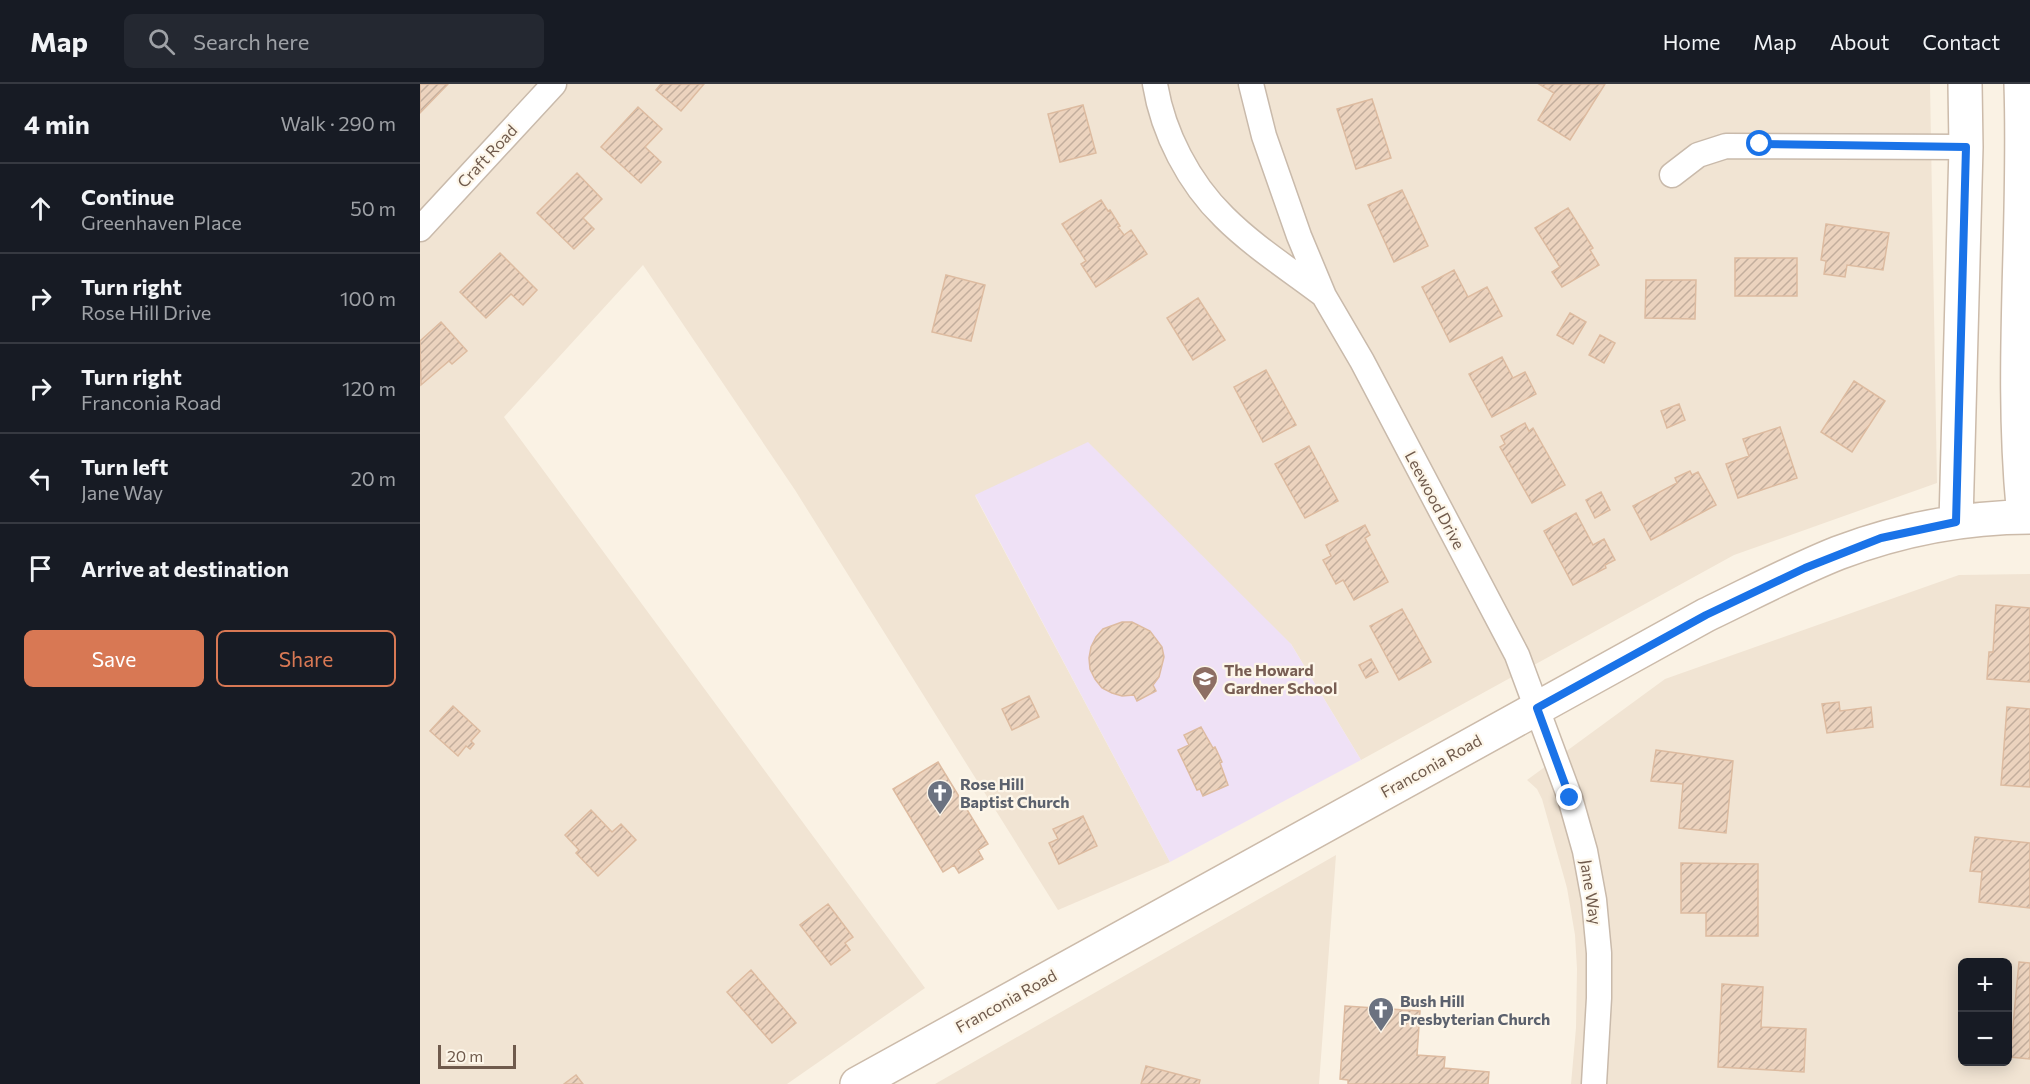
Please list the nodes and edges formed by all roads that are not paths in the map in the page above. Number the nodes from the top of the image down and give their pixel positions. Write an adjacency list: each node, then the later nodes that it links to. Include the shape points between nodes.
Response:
1 (554, 84): 8 (street, Craft Road)
2 (1155, 84): 9 (street, Leewood Drive, via 1174,142 1211,203 1250,240)
3 (1251, 84): 9 (street, Leewood Drive, via 1264,136)
4 (1965, 84): 6 (main road)
5 (2021, 84): 10 (main road, via 2018,433)
6 (1966, 147): 7 (street, via 1726,146 1698,155); 11 (main road)
7 (1672, 174)
8 (420, 229)
9 (1324, 296): 12 (street, Leewood Drive, via 1517,655)
10 (2027, 517): 11 (main road, Franconia Road)
11 (1956, 522): 12 (main road, Franconia Road, via 1881,538 1805,568 1706,615)
12 (1537, 708): 13 (main road, Franconia Road); 14 (street, Jane Way, via 1570,798 1594,900 1599,998)
13 (857, 1084)
14 (1593, 1084)

